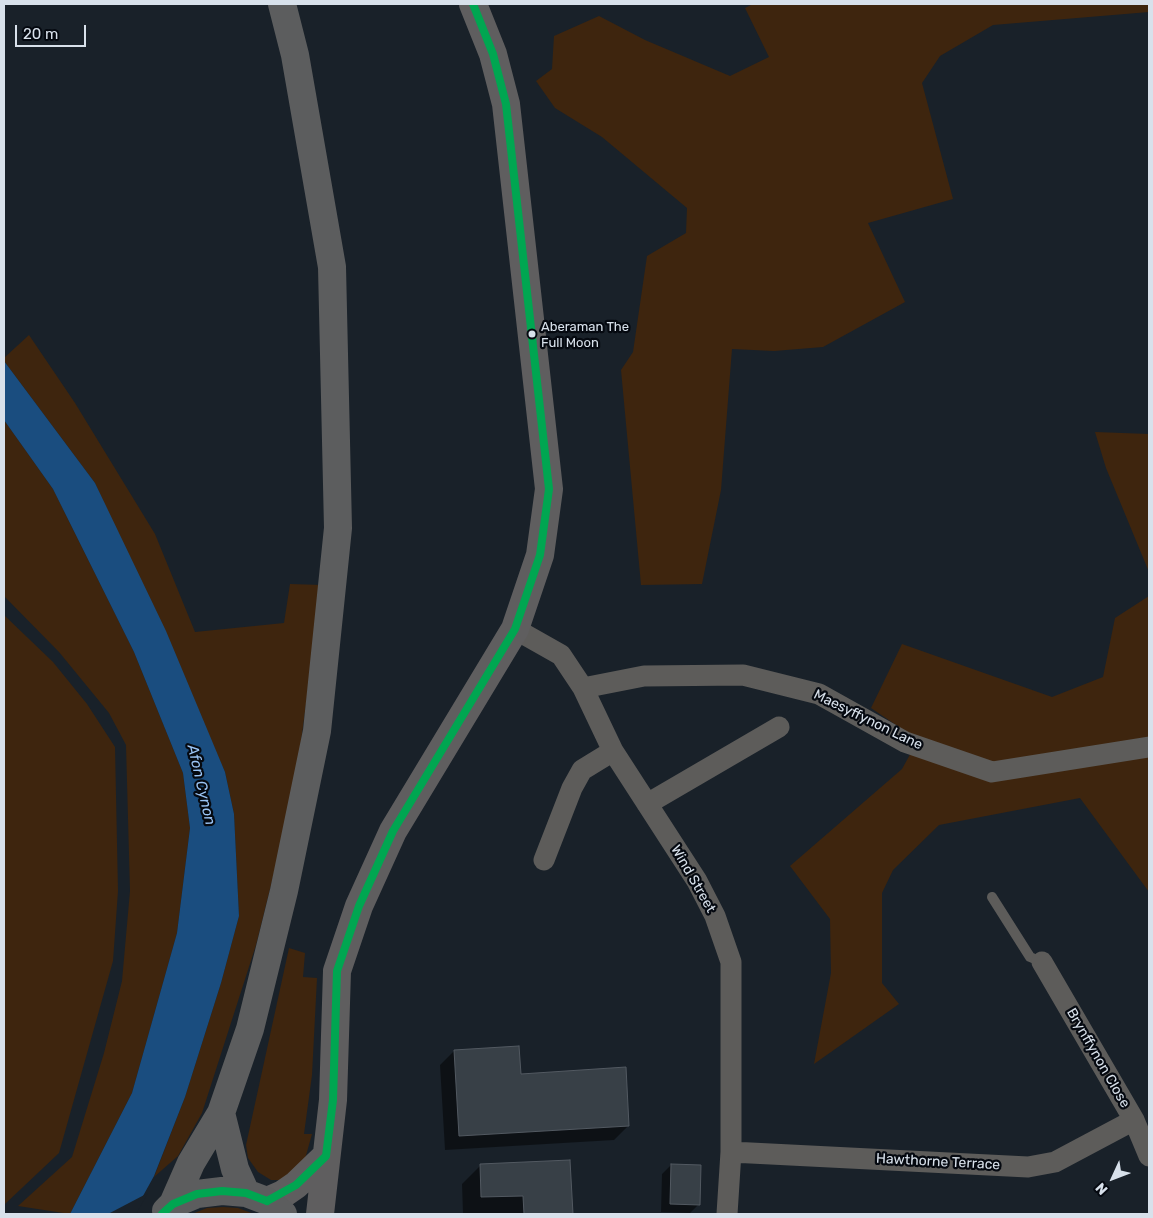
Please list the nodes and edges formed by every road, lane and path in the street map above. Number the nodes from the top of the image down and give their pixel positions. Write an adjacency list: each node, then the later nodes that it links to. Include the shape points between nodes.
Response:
1 (282, 4): 12 (main road, via 295,55 332,267 338,528 315,740 284,891 250,1029)
2 (473, 4): 3 (main road, via 493,54 506,104 549,489 540,555)
3 (515, 629): 4 (street, Wind Street, via 561,655); 15 (main road, via 393,832 359,906 338,972 333,1100)
4 (584, 688): 6 (street, Maesyffynon Lane, via 644,676 743,675 820,694 905,742 992,772); 7 (street, Wind Street)
5 (779, 728): 8 (street)
6 (1149, 747)
7 (613, 751): 8 (street, Wind Street); 9 (street, via 582,770)
8 (647, 804): 14 (street, Wind Street, via 697,881 715,916 731,962)
9 (544, 860)
10 (992, 897): 11 (lane, via 1030,957)
11 (1042, 962): 13 (street, Brynffynon Close)
12 (221, 1113): 17 (main road, via 235,1169); 18 (main road)
13 (1134, 1120): 14 (street, Hawthorne Terrace, via 1055,1162 1028,1167); 16 (street, Brynffynon Close)
14 (731, 1152): 20 (street, Wind Street)
15 (326, 1156): 17 (main road, via 296,1185); 19 (main road)
16 (1149, 1156)
17 (265, 1203): 18 (main road, via 222,1190 197,1194)
18 (168, 1209)
19 (320, 1214)
20 (726, 1214)

